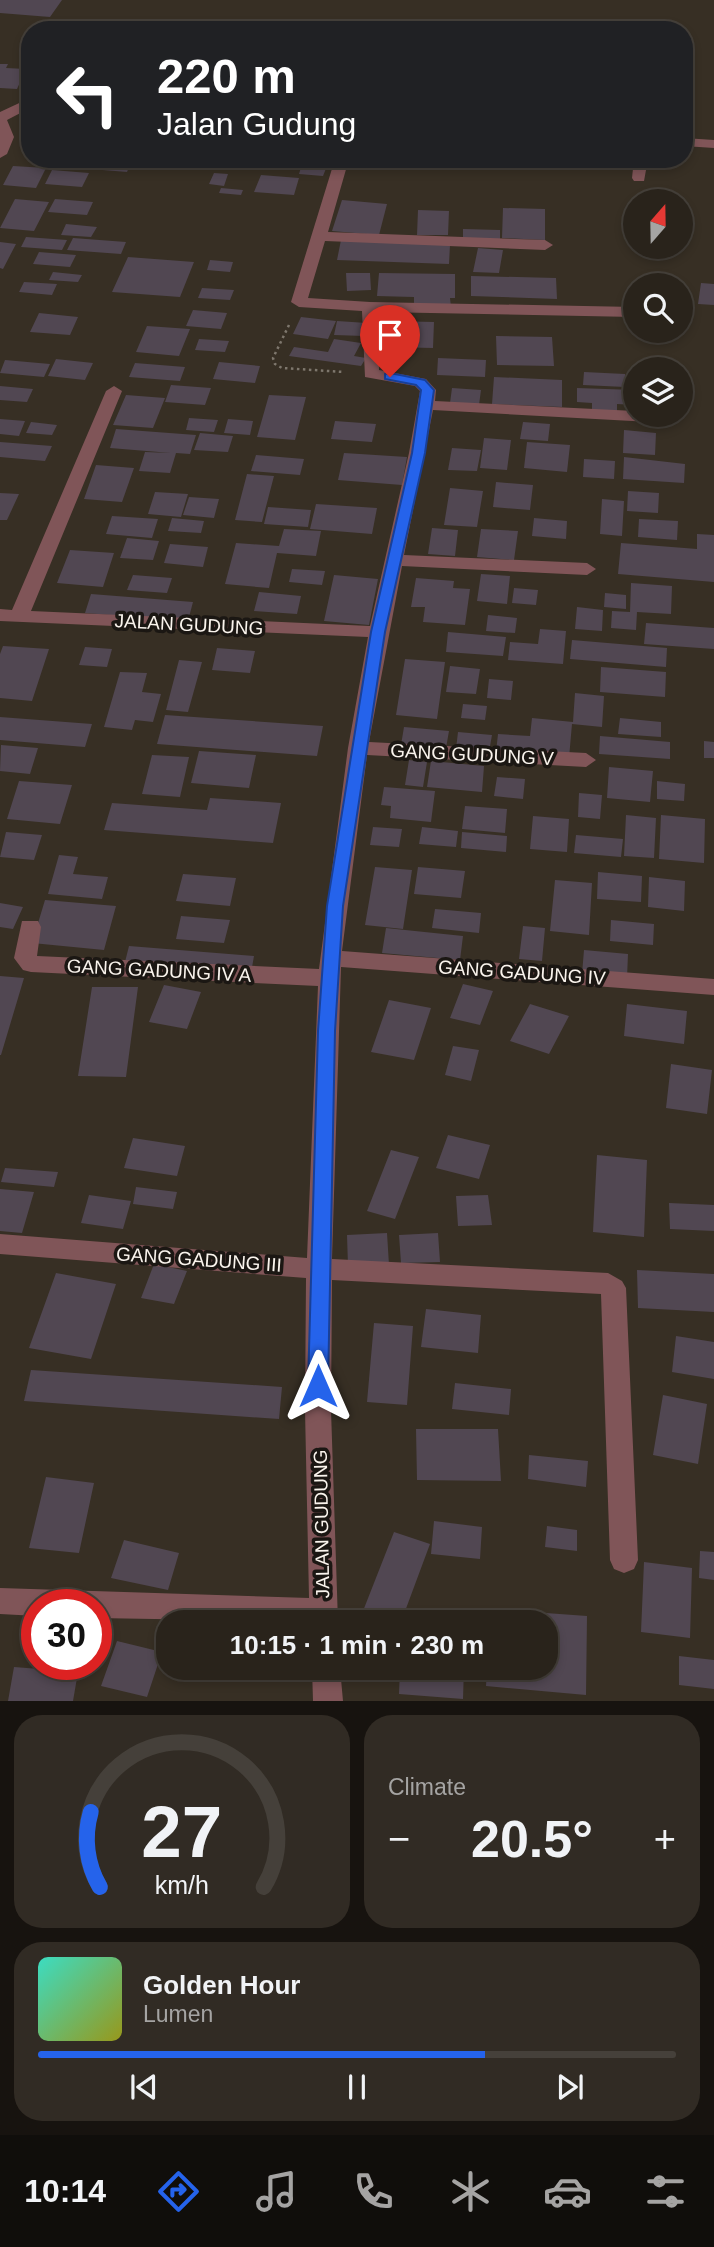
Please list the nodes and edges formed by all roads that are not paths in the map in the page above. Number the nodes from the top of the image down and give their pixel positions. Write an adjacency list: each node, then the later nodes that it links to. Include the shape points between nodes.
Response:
1 (21, 107): 2 (street)
2 (0, 119): 5 (street, via 6,136)
3 (693, 143): 4 (street)
4 (714, 144)
5 (0, 155)
6 (339, 168): 9 (street)
7 (640, 168): 8 (street)
8 (639, 178)
9 (319, 236): 10 (street); 11 (street, via 299,302)
10 (545, 245)
11 (370, 307): 12 (street); 14 (street, via 371,374 420,382 428,390)
12 (623, 312)
13 (114, 391): 18 (street)
14 (425, 405): 15 (street); 16 (street, JALAN GUDUNG)
15 (623, 416)
16 (394, 560): 17 (street); 19 (street, JALAN GUDUNG)
17 (587, 569)
18 (9, 616): 19 (street, JALAN GUDUNG)
19 (378, 632): 20 (street, JALAN GUDUNG)
20 (358, 748): 21 (street, GANG GUDUNG V); 23 (street, JALAN GUDUNG)
21 (586, 760)
22 (30, 927): 23 (street, GANG GADUNG IV A, via 24,958 31,964)
23 (329, 968): 24 (street, GANG GADUNG IV); 26 (street, JALAN GUDUNG)
24 (714, 987)
25 (0, 1244): 26 (street, GANG GADUNG III)
26 (318, 1269): 27 (street, GANG GADUNG III, via 608,1283 613,1288); 30 (street, JALAN GUDUNG)
27 (624, 1560)
28 (0, 1601): 29 (street)
29 (182, 1610)
30 (323, 1610)
31 (327, 1680): 32 (street)
32 (328, 1701)

